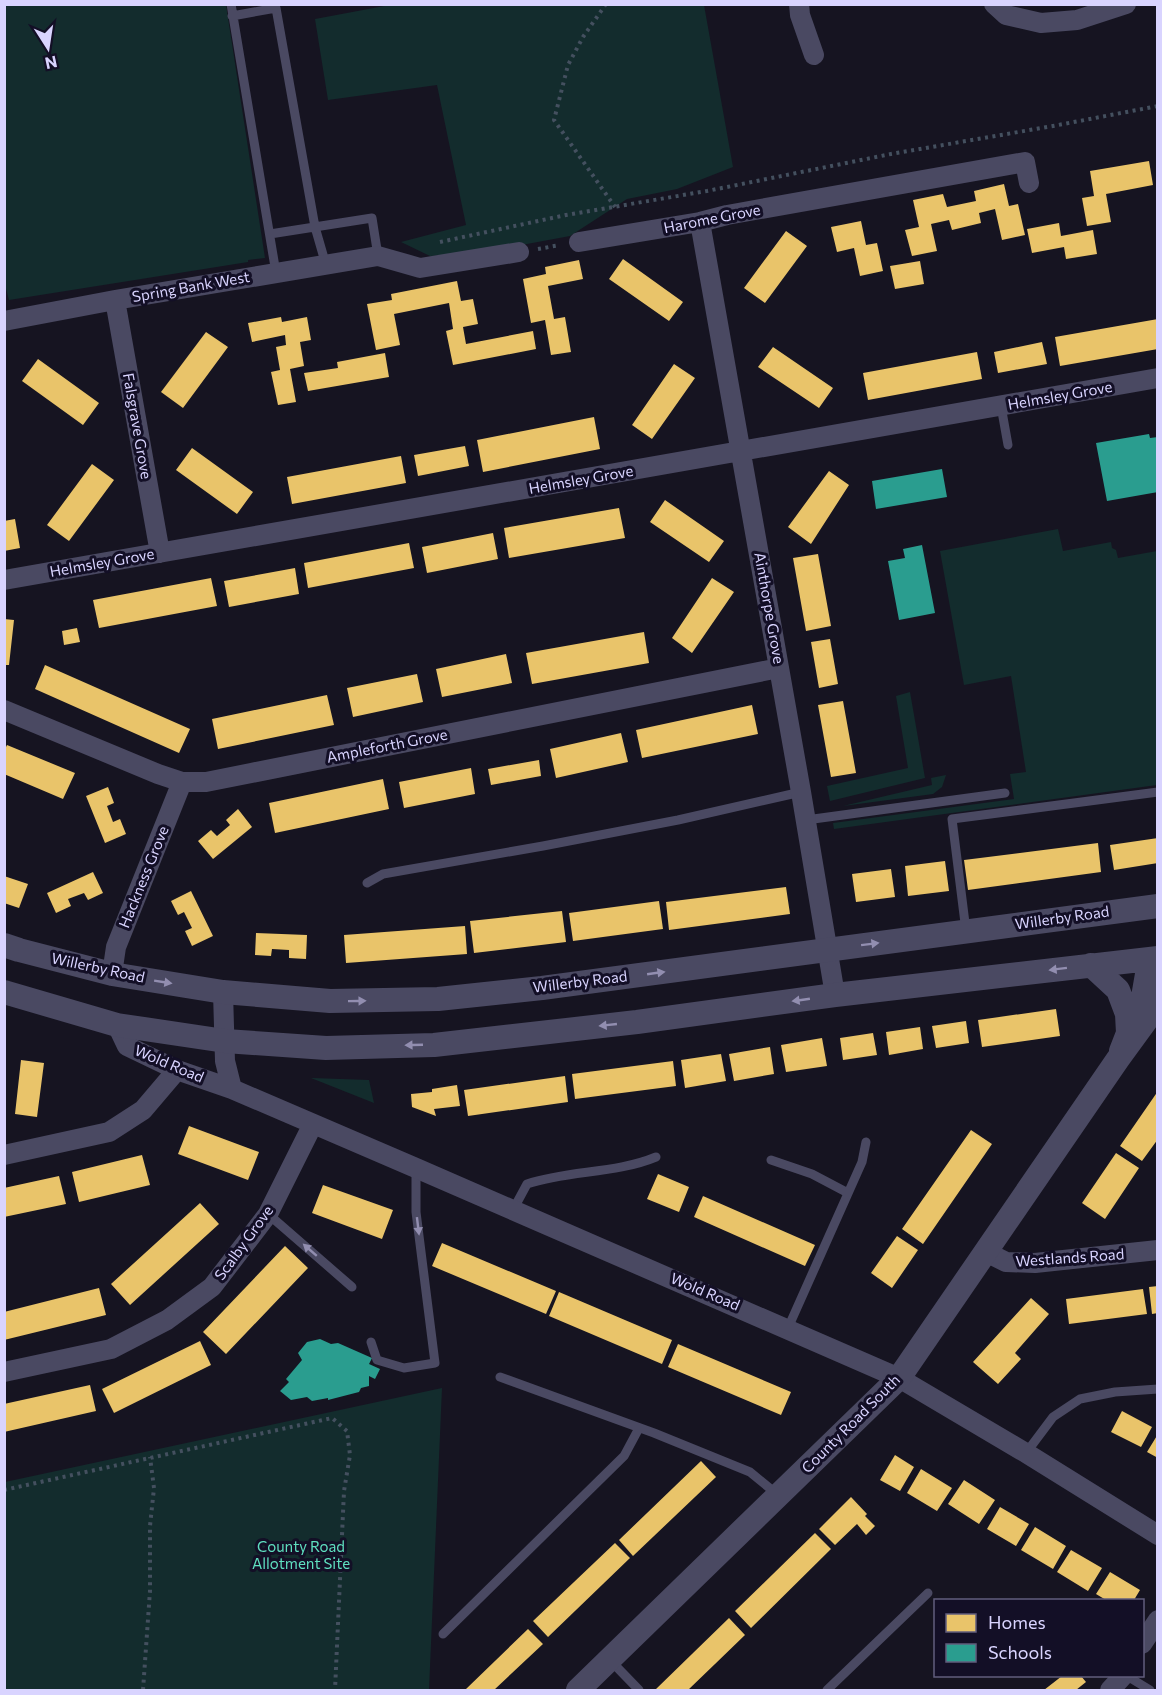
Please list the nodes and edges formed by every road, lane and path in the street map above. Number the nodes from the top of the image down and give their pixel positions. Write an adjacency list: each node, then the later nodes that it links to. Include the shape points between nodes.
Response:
1 (231, 4): 6 (lane)
2 (606, 4): 10 (path, via 568,66 554,120)
3 (799, 4): 7 (street)
4 (994, 4): 5 (street, via 1006,15 1041,23 1077,20)
5 (1126, 4)
6 (232, 16): 12 (lane, via 276,8); 13 (lane)
7 (814, 55)
8 (1158, 106): 10 (path)
9 (1029, 183): 11 (street, Harome Grove, via 1025,162)
10 (615, 207): 15 (path)
11 (700, 222): 14 (street, Harome Grove); 25 (street, Ainthorpe Grove)
12 (315, 227): 13 (lane); 17 (lane, via 372,218); 18 (lane)
13 (270, 234): 19 (lane)
14 (579, 242): 16 (path)
15 (433, 244)
16 (519, 252): 17 (street, via 420,268)
17 (378, 256): 18 (street, Spring Bank West)
18 (326, 265): 19 (street, Spring Bank West)
19 (276, 273): 20 (street, Spring Bank West)
20 (115, 300): 21 (street, Spring Bank West); 26 (street, Falsgrave Grove)
21 (4, 321)
22 (1158, 378): 23 (street, Helmsley Grove)
23 (1001, 406): 24 (lane); 25 (street, Helmsley Grove)
24 (1008, 445)
25 (742, 452): 26 (street, Helmsley Grove); 28 (street, Ainthorpe Grove)
26 (160, 553): 27 (street, Helmsley Grove)
27 (4, 580)
28 (779, 668): 30 (street, Ampleforth Grove, via 206,782); 31 (street, Ainthorpe Grove)
29 (4, 710): 30 (street, Ampleforth Grove)
30 (182, 782): 43 (street, Hackness Grove, via 116,947)
31 (801, 792): 34 (street, Ainthorpe Grove); 35 (lane, via 678,820 383,874)
32 (1158, 792): 37 (lane, via 952,819)
33 (1005, 793): 34 (lane)
34 (806, 820): 39 (street, Ainthorpe Grove)
35 (367, 883)
36 (1157, 910): 37 (street, Willerby Road)
37 (966, 931): 39 (street, Willerby Road, one-way to 37)
38 (4, 945): 43 (street, Willerby Road)
39 (829, 949): 45 (street, Willerby Road, one-way to 39, via 330,1001 438,999); 46 (street, Ainthorpe Grove)
40 (1158, 958): 42 (street)
41 (1158, 962): 49 (street, County Road South, via 1147,974 1142,1003)
42 (1091, 965): 46 (street, one-way to 46); 49 (street, via 1118,990 1127,1014)
43 (112, 974): 45 (street, Willerby Road, one-way to 45)
44 (4, 992): 48 (street)
45 (223, 992): 50 (street, Wold Road)
46 (835, 995): 50 (street, one-way to 50, via 434,1045 326,1047)
47 (1158, 1004): 51 (street, County Road South)
48 (117, 1025): 50 (street); 52 (street, Wold Road, via 127,1046)
49 (1128, 1033): 51 (street, County Road South)
50 (225, 1041): 53 (street, Wold Road)
51 (1118, 1059): 64 (street, County Road South)
52 (177, 1070): 53 (street, Wold Road); 56 (street, via 143,1110 109,1132)
53 (232, 1089): 54 (street, Wold Road)
54 (314, 1124): 59 (street, Wold Road); 62 (street, Scalby Grove)
55 (866, 1142): 60 (lane)
56 (4, 1155)
57 (656, 1157): 61 (lane, via 639,1164 527,1184)
58 (771, 1160): 60 (lane, via 812,1174)
59 (416, 1168): 61 (street, Wold Road); 67 (lane, one-way to 67, via 416,1212 435,1363 404,1368 377,1360)
60 (848, 1193): 66 (lane)
61 (513, 1210): 66 (street, Wold Road)
62 (268, 1214): 65 (lane, one-way to 62); 68 (street, Scalby Grove, via 212,1287 167,1320 111,1349)
63 (1158, 1250): 64 (street, Westlands Road, via 1035,1263 1006,1262)
64 (986, 1252): 70 (street, County Road South)
65 (352, 1287)
66 (788, 1328): 70 (street, Wold Road)
67 (372, 1342)
68 (4, 1372)
69 (500, 1377): 72 (lane)
70 (899, 1378): 73 (street, Wold Road); 76 (street, County Road South)
71 (1158, 1389): 73 (lane, via 1080,1399 1053,1417)
72 (639, 1428): 76 (lane, via 750,1472); 80 (lane, via 624,1456)
73 (1026, 1453): 77 (street, Wold Road)
74 (150, 1457): 75 (path); 85 (path, via 154,1488); 86 (path, via 332,1418 346,1431 350,1455 344,1491)
75 (4, 1490)
76 (778, 1495): 82 (street, County Road South)
77 (1158, 1535)
78 (928, 1593): 89 (lane)
79 (1158, 1620): 81 (street)
80 (443, 1634)
81 (1144, 1642)
82 (609, 1659): 87 (street, County Road South); 88 (lane)
83 (1124, 1677): 90 (street)
84 (1127, 1677): 91 (lane)
85 (143, 1690)
86 (335, 1690)
87 (578, 1690)
88 (639, 1690)
89 (827, 1690)
90 (1110, 1690)
91 (1150, 1690)

